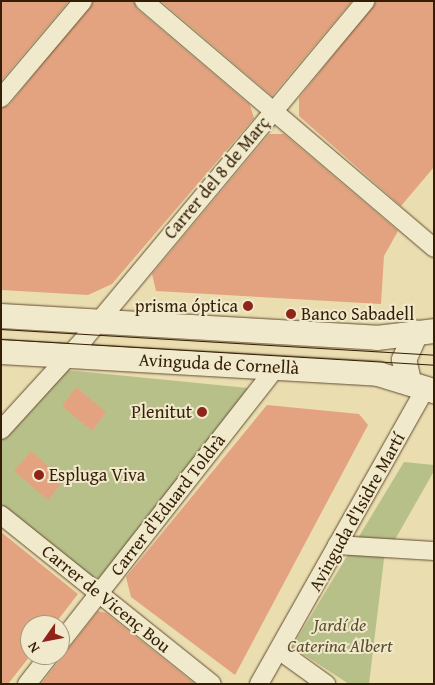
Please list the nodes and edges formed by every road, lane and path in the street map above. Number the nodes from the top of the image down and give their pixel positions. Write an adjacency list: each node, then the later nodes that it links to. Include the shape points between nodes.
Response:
1 (83, 1): 4 (street)
2 (144, 1): 5 (street)
3 (366, 1): 5 (street, Carrer del 8 de Març)
4 (1, 98)
5 (272, 113): 6 (street); 8 (street, Carrer del 8 de Març)
6 (434, 248)
7 (1, 316): 8 (street, Avinguda de Cornellà)
8 (97, 321): 9 (street, Avinguda de Cornellà, via 377,338); 11 (street, Carrer del 8 de Març)
9 (425, 332): 13 (street, via 404,360)
10 (1, 352): 11 (street, Avinguda de Cornellà)
11 (69, 356): 12 (street, Avinguda de Cornellà); 14 (street, Carrer del 8 de Març)
12 (276, 368): 13 (street, Avinguda de Cornellà); 18 (street, Carrer d'Eduard Toldrà)
13 (422, 388): 16 (street, Avinguda d'Isidre Martí)
14 (1, 430)
15 (1, 515): 18 (street, Carrer de Vicenç Bou)
16 (338, 545): 17 (street); 20 (street, Avinguda d'Isidre Martí)
17 (434, 551)
18 (99, 594): 19 (street, Carrer d'Eduard Toldrà); 23 (street, Carrer de Vicenç Bou)
19 (70, 630)
20 (280, 651): 24 (street, Avinguda d'Isidre Martí); 25 (street)
21 (42, 665): 22 (street)
22 (27, 684)
23 (212, 684)
24 (258, 684)
25 (326, 684)

